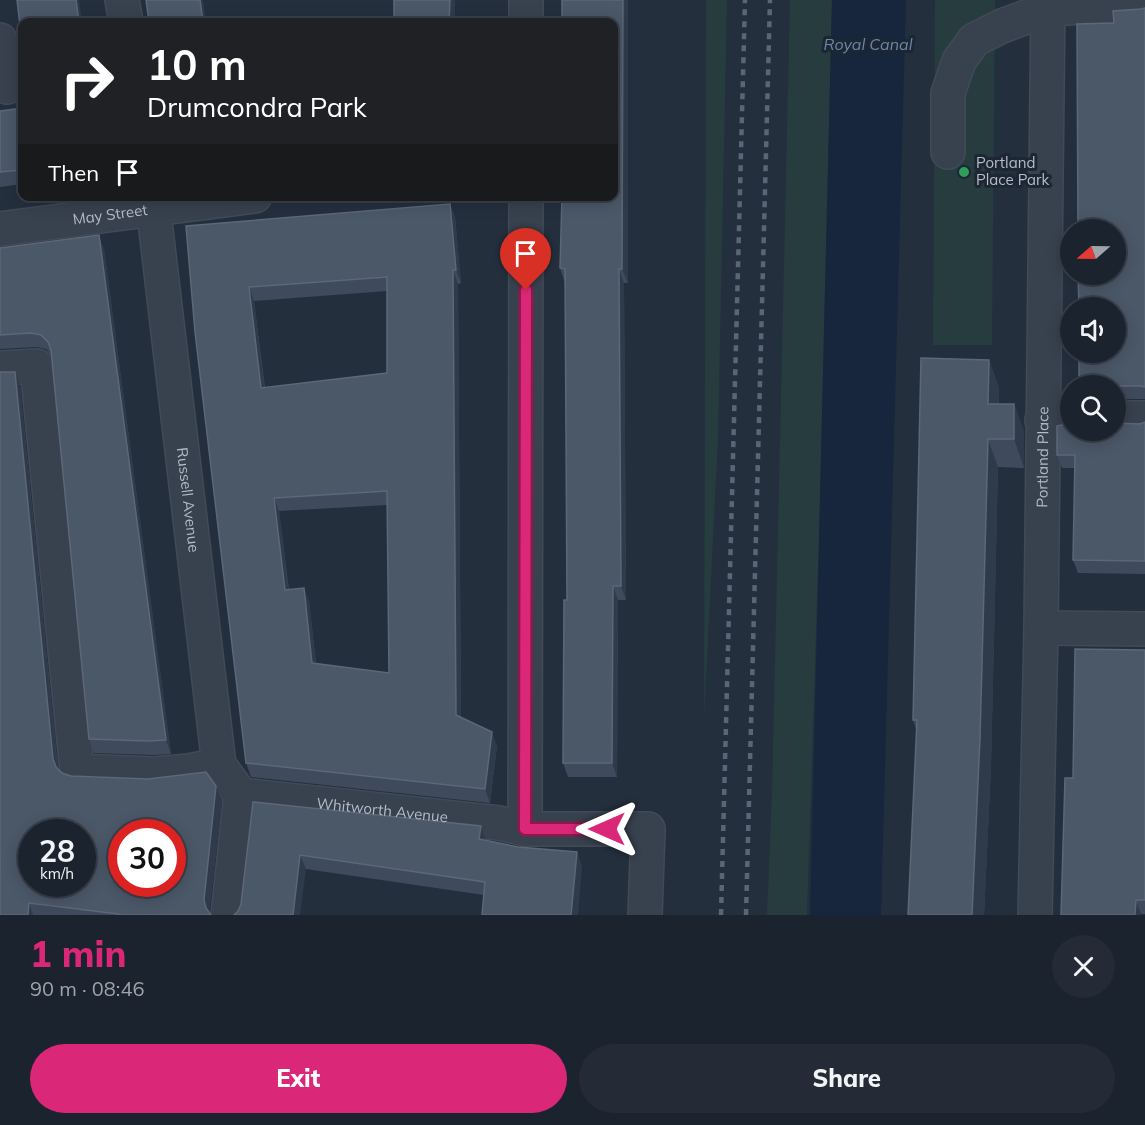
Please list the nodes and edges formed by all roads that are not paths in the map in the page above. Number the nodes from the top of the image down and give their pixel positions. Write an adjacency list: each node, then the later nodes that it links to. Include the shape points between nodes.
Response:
1 (122, 0): 5 (street)
2 (526, 0): 6 (street)
3 (1145, 4): 4 (street)
4 (1048, 5): 9 (street, via 974,40 959,61 948,93); 17 (street, Portland Place)
5 (125, 18)
6 (526, 18)
7 (0, 40): 8 (street)
8 (10, 88)
9 (948, 152)
10 (191, 201): 12 (street, May Street)
11 (526, 201): 22 (street)
12 (153, 204): 13 (street, May Street); 20 (street, Russell Avenue)
13 (0, 230)
14 (0, 368): 20 (street, via 37,366 77,771 154,774)
15 (1126, 418): 16 (street)
16 (1145, 418)
17 (1057, 420): 18 (street, Portland Place)
18 (1041, 628): 19 (street); 25 (street, Portland Place)
19 (1145, 629)
20 (219, 765): 21 (street, Russell Avenue)
21 (241, 795): 22 (street, Whitworth Avenue); 23 (street)
22 (525, 829): 24 (street, Whitworth Avenue, via 648,829)
23 (228, 915)
24 (645, 915)
25 (1035, 915)

